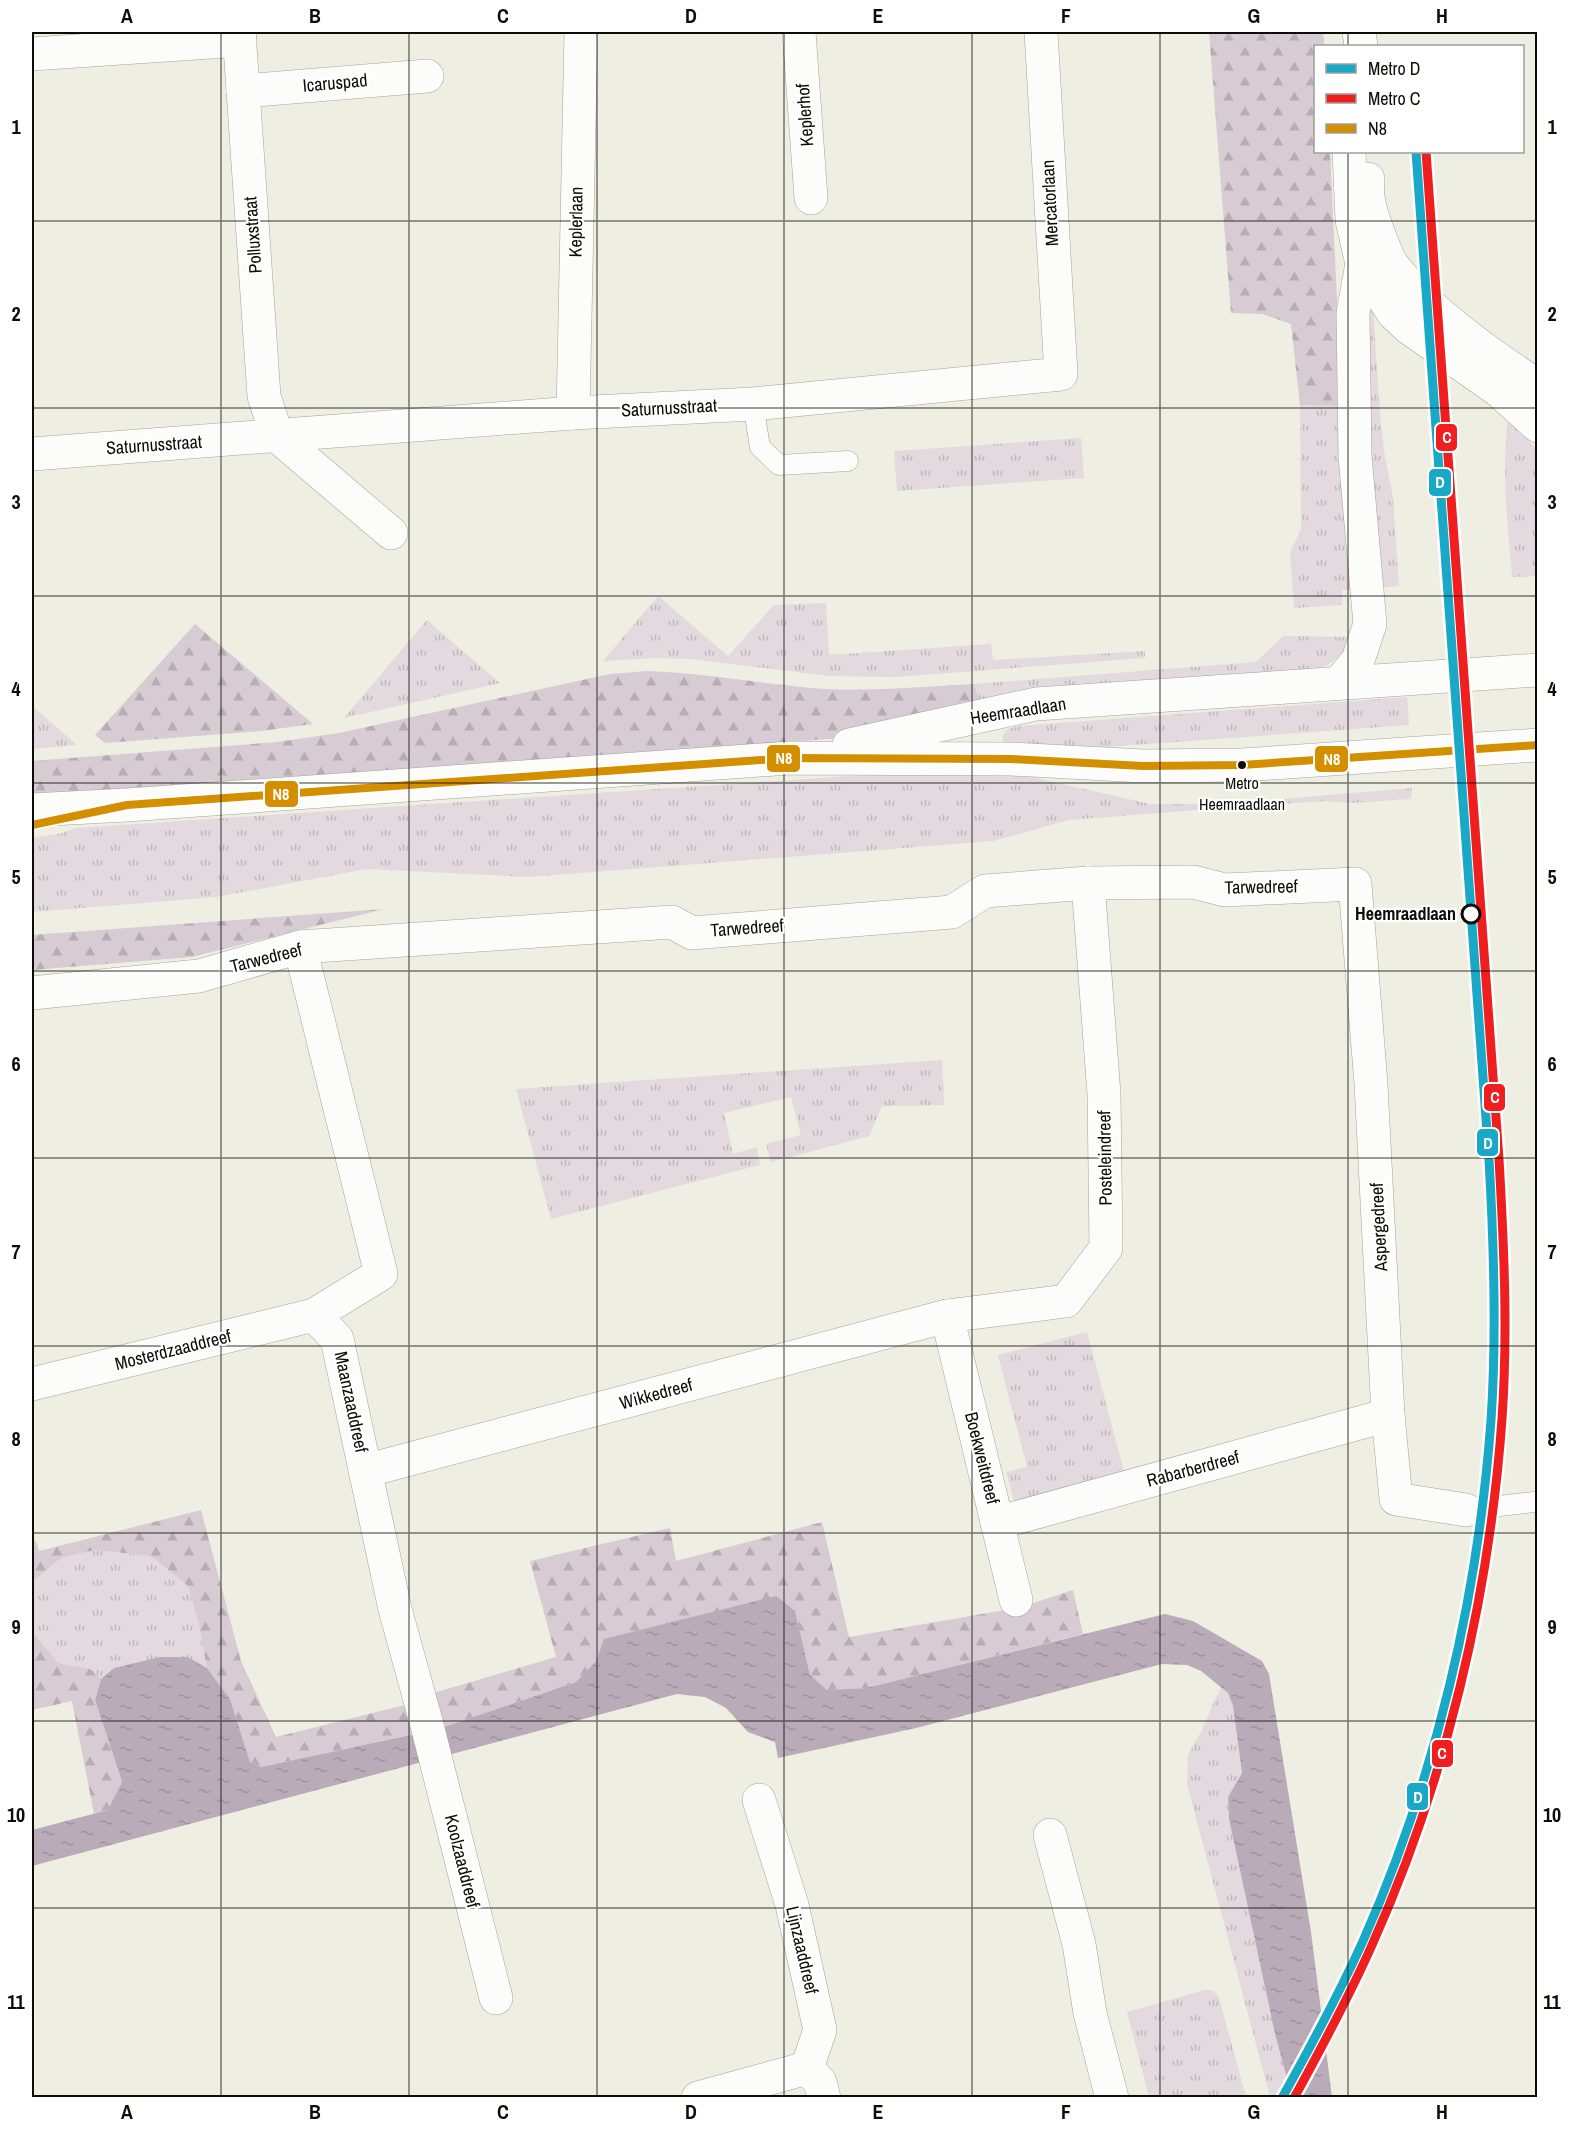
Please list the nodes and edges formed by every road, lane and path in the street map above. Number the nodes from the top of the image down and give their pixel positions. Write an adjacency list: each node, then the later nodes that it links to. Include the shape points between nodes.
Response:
1 (580, 32): 15 (street, Keplerlaan)
2 (799, 32): 10 (street, Keplerhof)
3 (1041, 32): 12 (street, Mercatorlaan)
4 (240, 36): 5 (street); 7 (street, Polluxstraat)
5 (32, 54)
6 (427, 76): 7 (street, Icaruspad)
7 (243, 91): 17 (street, Polluxstraat, via 264,396)
8 (1349, 153): 11 (street, via 1352,220)
9 (1367, 153): 13 (street, via 1369,203 1392,264 1453,324)
10 (810, 198)
11 (1362, 264): 16 (street, via 1393,313 1408,328 1498,390); 22 (street, via 1353,313 1355,456 1370,624 1358,660)
12 (1061, 374): 14 (street, Saturnusstraat)
13 (1538, 386)
14 (753, 404): 15 (street, Saturnusstraat); 19 (lane, via 760,447 779,465)
15 (573, 413): 17 (street, Saturnusstraat)
16 (1538, 426)
17 (277, 436): 18 (street, Saturnusstraat); 20 (street)
18 (32, 454)
19 (848, 461)
20 (391, 533)
21 (1538, 670): 22 (street, Heemraadlaan)
22 (1339, 683): 24 (street, Heemraadlaan, via 1036,704)
23 (1538, 746): 24 (street, Heemraadlaan, via 1242,765)
24 (789, 758): 25 (street, Heemraadlaan)
25 (127, 805): 26 (street, Heemraadlaan); 27 (street, Heemraadlaan)
26 (32, 810)
27 (32, 825)
28 (1088, 883): 29 (street, Tarwedreef, via 1193,882 1225,890); 30 (street, Tarwedreef, via 985,891 952,912 692,933 672,922); 33 (street, Posteleindreef, via 1104,1094 1106,1248 1066,1301)
29 (1355, 884): 35 (street, Aspergedreef, via 1371,1084)
30 (300, 947): 31 (street, Tarwedreef, via 199,976); 32 (street, via 381,1274)
31 (32, 993)
32 (314, 1315): 34 (street, Mosterdzaaddreef); 36 (street, Maanzaaddreef, via 337,1339)
33 (947, 1316): 36 (street, Wikkedreef); 39 (street, Boekweitdreef)
34 (32, 1384)
35 (1388, 1415): 38 (street, Aspergedreef, via 1396,1499); 39 (street, Rabarberdreef)
36 (365, 1471): 41 (street, Maanzaaddreef, via 395,1609)
37 (1534, 1502): 38 (lane)
38 (1466, 1510)
39 (997, 1523): 40 (street, Boekweitdreef)
40 (1016, 1600)
41 (427, 1725): 44 (street, Koolzaaddreef)
42 (759, 1800): 45 (street, Lijnzaaddreef, via 792,1905 820,2030)
43 (1050, 1835): 48 (street, via 1079,1944 1090,2013)
44 (496, 1998)
45 (807, 2068): 46 (street); 47 (street, via 820,2082)
46 (698, 2097)
47 (824, 2097)
48 (1112, 2097)

